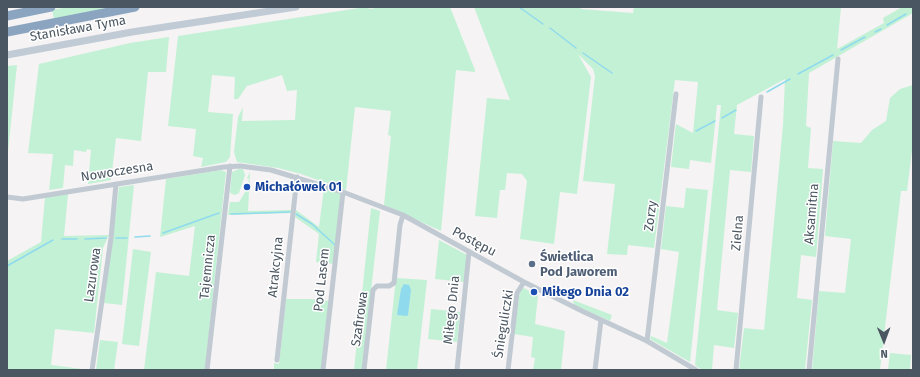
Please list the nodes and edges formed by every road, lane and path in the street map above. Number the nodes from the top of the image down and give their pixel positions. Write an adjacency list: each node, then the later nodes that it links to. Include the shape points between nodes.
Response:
1 (51, 7): 4 (highway)
2 (135, 7): 5 (highway)
3 (296, 7): 6 (street, Stanisława Tyma, via 132,32)
4 (7, 16)
5 (7, 32)
6 (7, 55)
7 (838, 59): 30 (street, Aksamitna)
8 (676, 94): 19 (street, Zorzy)
9 (761, 97): 29 (street, Zielna)
10 (230, 166): 11 (street, Postępu, via 271,170); 12 (street, Nowoczesna); 22 (street, Tajemnicza)
11 (297, 177): 13 (street, Postępu); 20 (street, Atrakcyjna)
12 (116, 184): 14 (street, Nowoczesna, via 23,199); 21 (street, Lazurowa)
13 (343, 192): 15 (street, Postępu); 23 (street, Pod Lasem)
14 (7, 197)
15 (403, 215): 16 (street, Postępu); 24 (street, Szafirowa, via 394,283 375,287 373,290)
16 (470, 252): 17 (street, Postępu); 25 (street, Miłego Dnia)
17 (524, 282): 18 (street, Postępu); 26 (street, Śnieguliczki, via 517,293)
18 (601, 320): 19 (street, Postępu); 27 (street)
19 (647, 341): 28 (street, Postępu)
20 (277, 360)
21 (92, 370)
22 (208, 370)
23 (323, 370)
24 (364, 370)
25 (457, 370)
26 (508, 370)
27 (595, 370)
28 (696, 370)
29 (736, 370)
30 (808, 370)

